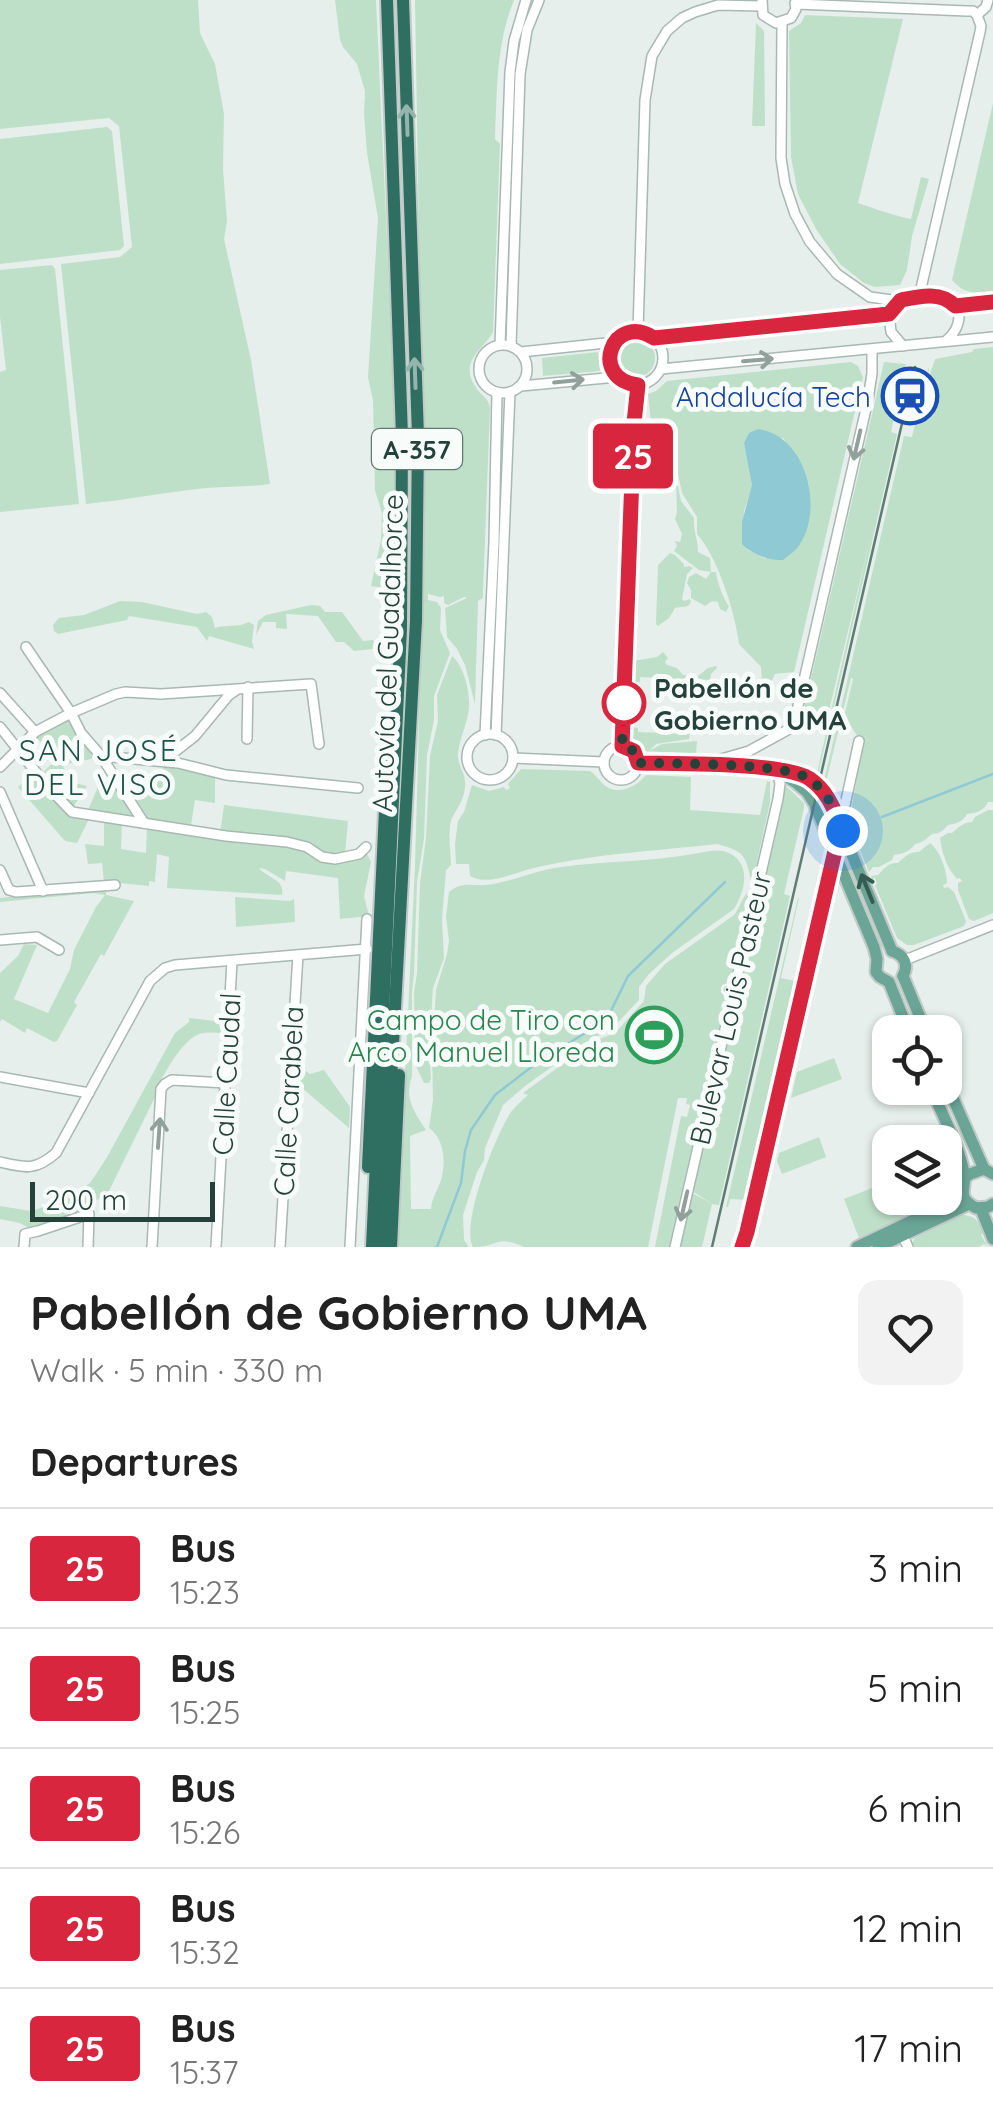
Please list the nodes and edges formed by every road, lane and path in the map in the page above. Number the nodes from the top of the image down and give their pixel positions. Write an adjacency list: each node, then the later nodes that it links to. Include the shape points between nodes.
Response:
1 (385, 0): 30 (highway, Autovía del Guadalhorce / A-357)
2 (403, 0): 52 (highway, Autovía del Guadalhorce / A-357, one-way to 2, via 418,436)
3 (526, 0): 20 (street, via 510,72)
4 (539, 0): 20 (street, via 520,74)
5 (988, 0): 8 (street)
6 (795, 2): 8 (street); 9 (street, via 791,18)
7 (761, 3): 9 (street, via 766,19); 15 (street, via 694,12 668,31 652,56)
8 (977, 15): 10 (street, via 980,32)
9 (782, 23): 11 (street, via 780,158 795,214 837,274 870,296)
10 (919, 297): 11 (street); 13 (street, via 942,297)
11 (898, 301): 14 (street)
12 (993, 302): 13 (street)
13 (955, 306): 19 (street, via 959,326)
14 (889, 314): 17 (street); 21 (street, via 893,337)
15 (638, 331): 17 (street); 18 (street)
16 (993, 337): 19 (street)
17 (654, 338): 24 (street)
18 (615, 342): 23 (street); 25 (street, via 610,364)
19 (946, 342): 21 (street)
20 (506, 345): 23 (street); 28 (street, via 484,355 479,371)
21 (904, 346): 22 (street)
22 (872, 349): 24 (street, one-way to 22); 48 (street, one-way to 48, via 868,400 791,728)
23 (521, 352): 27 (street, via 528,373)
24 (661, 368): 26 (street)
25 (618, 377): 26 (street); 27 (street, one-way to 25)
26 (638, 385): 41 (street)
27 (521, 386): 29 (street)
28 (497, 392): 29 (street); 37 (street)
29 (510, 392): 37 (street)
30 (401, 560): 94 (highway); 95 (highway, Autovía del Guadalhorce / A-357)
31 (26, 647): 34 (street)
32 (243, 688): 34 (street, via 125,692); 38 (street); 40 (street, via 312,684); 45 (street)
33 (0, 693): 36 (street)
34 (71, 713): 36 (street); 43 (street)
35 (0, 726): 42 (street)
36 (35, 732): 42 (street)
37 (490, 735): 44 (street, via 507,742); 44 (street, via 469,750 478,776 500,778)
38 (247, 738)
39 (859, 741): 55 (street)
40 (320, 744)
41 (622, 746): 46 (street, via 612,748); 47 (street, via 634,751)
42 (18, 749): 49 (street); 54 (street, via 72,812)
43 (101, 756): 45 (street); 54 (street)
44 (513, 758): 46 (street)
45 (163, 761): 51 (street, via 226,775)
46 (604, 762): 47 (street, via 606,772 620,780)
47 (638, 763): 48 (main road)
48 (700, 766): 50 (main road)
49 (0, 767)
50 (780, 769): 55 (main road, via 811,780); 57 (main road, via 807,792); 98 (street, Bulevar Louis Pasteur, one-way to 98)
51 (358, 788)
52 (408, 789): 96 (highway, Autovía del Guadalhorce / A-357); 97 (highway)
53 (0, 792): 60 (street)
54 (144, 823): 56 (street, via 286,842 335,859)
55 (841, 825): 57 (street); 68 (main road, one-way to 55)
56 (366, 847)
57 (834, 852): 61 (main road); 62 (street)
58 (0, 870): 60 (street, via 9,890)
59 (115, 885): 60 (street)
60 (43, 891)
61 (854, 898): 62 (street, via 840,893); 70 (main road)
62 (824, 900): 99 (street)
63 (367, 918): 66 (street)
64 (993, 925): 72 (street)
65 (0, 940): 67 (street, via 36,937)
66 (367, 948): 69 (street); 93 (street)
67 (58, 950)
68 (892, 951): 70 (main road); 72 (main road)
69 (298, 955): 71 (street); 92 (street, Calle Carabela)
70 (877, 959): 74 (main road, via 876,972)
71 (232, 960): 78 (street, Calle Caudal); 79 (street, via 174,965 150,981)
72 (905, 960): 73 (main road)
73 (903, 976): 74 (main road); 76 (main road)
74 (889, 982): 75 (main road)
75 (902, 1015)
76 (919, 1015)
77 (0, 1077): 79 (street)
78 (226, 1083): 90 (street, one-way to 78, via 162,1089 172,1080); 91 (street, Calle Caudal)
79 (90, 1092): 82 (street, via 56,1154 23,1168)
80 (938, 1105): 84 (main road)
81 (957, 1105): 83 (main road)
82 (0, 1162)
83 (988, 1172): 84 (main road, via 970,1174)
84 (964, 1184): 85 (main road, via 964,1198); 100 (main road, via 947,1204)
85 (981, 1206): 86 (main road); 87 (main road)
86 (993, 1239)
87 (906, 1242): 101 (main road)
88 (24, 1247): 89 (street, via 25,1234 88,1214)
89 (88, 1247)
90 (152, 1247)
91 (216, 1247)
92 (280, 1247)
93 (350, 1247)
94 (364, 1247)
95 (372, 1247)
96 (382, 1247)
97 (391, 1247)
98 (675, 1247)
99 (742, 1247)
100 (857, 1247)
101 (878, 1247)

